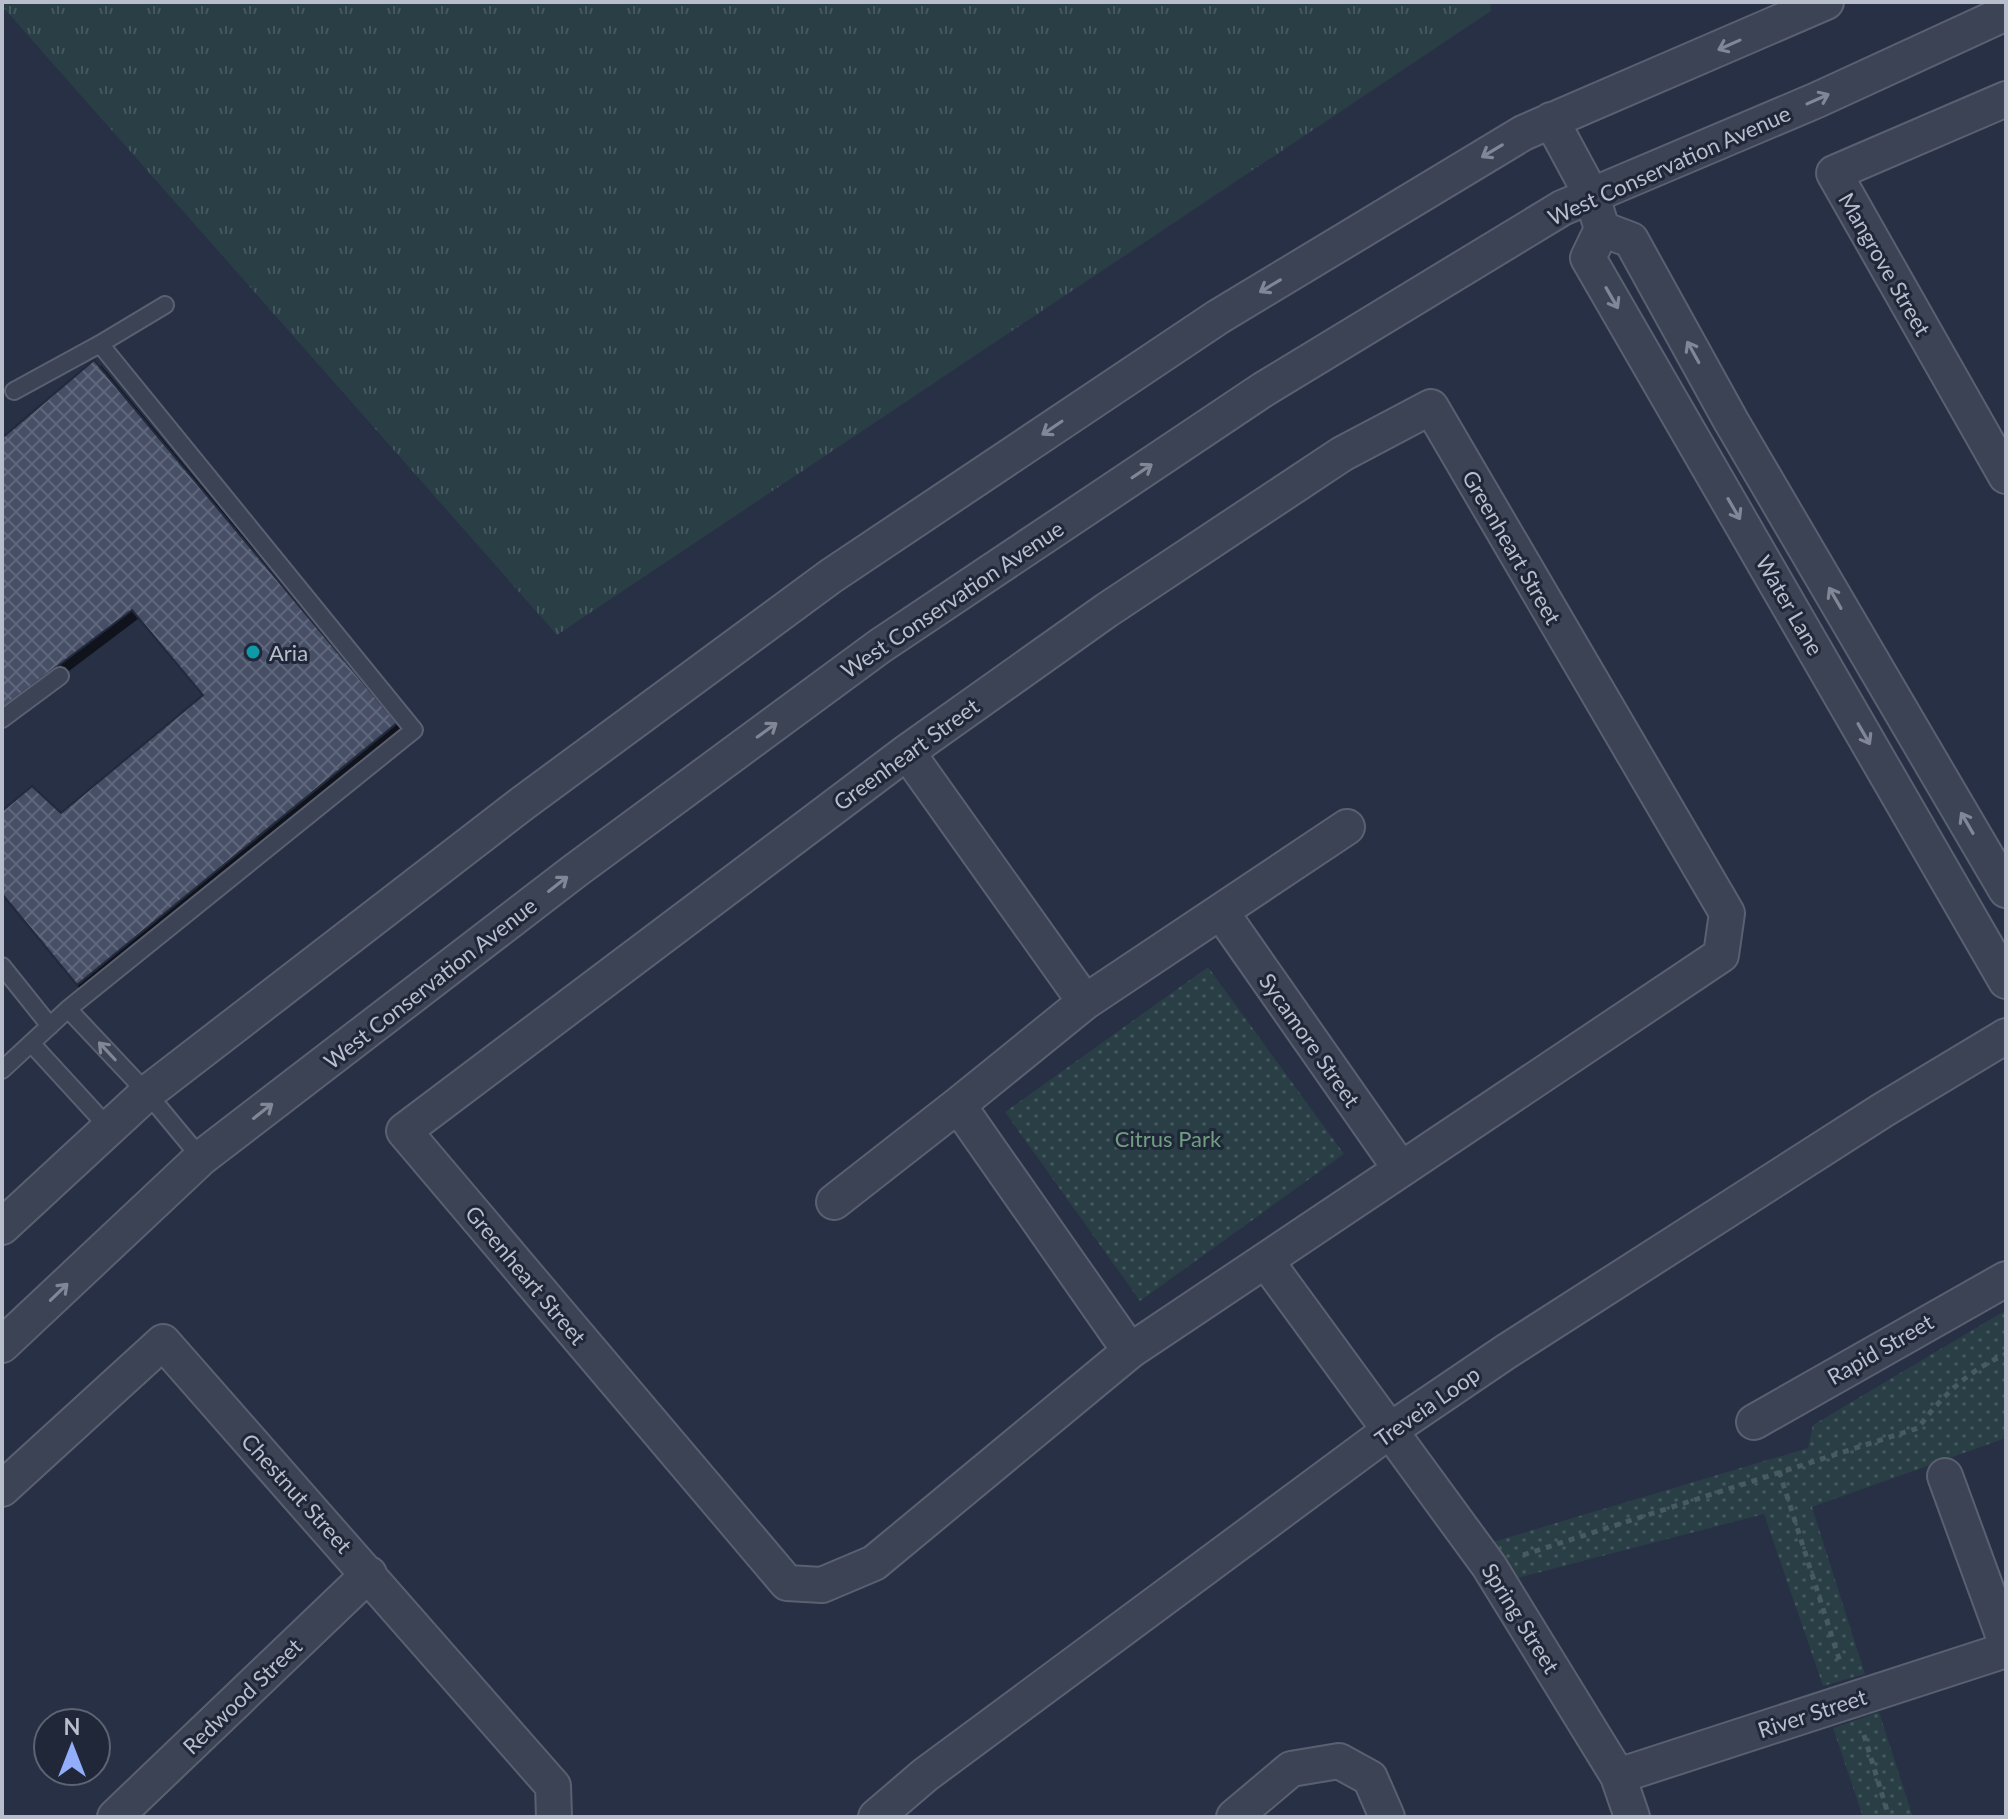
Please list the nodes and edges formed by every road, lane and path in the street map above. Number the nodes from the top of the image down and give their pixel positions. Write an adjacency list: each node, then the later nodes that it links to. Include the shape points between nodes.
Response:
1 (1826, 2): 2 (street)
2 (1778, 12): 5 (street, one-way to 5)
3 (2006, 13): 6 (street, West Conservation Avenue, one-way to 3)
4 (2006, 99): 11 (street, Mangrove Street, via 1834,173)
5 (1551, 120): 6 (street); 26 (street, one-way to 26, via 1218,317 831,576 523,803)
6 (1592, 196): 7 (street); 29 (street, West Conservation Avenue, one-way to 6, via 576,870 880,646 1264,389 1562,208)
7 (1602, 229): 16 (street, Water Lane, one-way to 7, via 1631,240); 19 (street, Water Lane, one-way to 19, via 1588,258)
8 (165, 305): 9 (lane)
9 (100, 344): 10 (lane); 21 (lane, via 414,730)
10 (14, 391)
11 (2006, 476)
12 (60, 676): 13 (lane)
13 (2, 719)
14 (907, 752): 20 (street); 30 (street, Greenheart Street, via 1107,610 1342,454 1431,407 1727,913 1721,955); 36 (street, Greenheart Street, via 404,1131 787,1583 822,1585 874,1563)
15 (1347, 827): 17 (street)
16 (2006, 890)
17 (1221, 912): 20 (street); 30 (street, Sycamore Street)
18 (2, 966): 22 (lane)
19 (2006, 981)
20 (1085, 1002): 27 (street)
21 (68, 1009): 22 (lane); 26 (lane, one-way to 21)
22 (50, 1026): 24 (lane)
23 (2006, 1036): 39 (street, Treveia Loop)
24 (31, 1043): 25 (lane); 28 (lane)
25 (2, 1070)
26 (147, 1093): 28 (street); 29 (lane)
27 (958, 1105): 31 (street); 36 (street)
28 (108, 1127): 32 (street)
29 (201, 1158): 35 (street, West Conservation Avenue, one-way to 29)
30 (1400, 1168): 33 (street, Greenheart Street)
31 (834, 1202)
32 (2, 1227)
33 (1266, 1261): 36 (street, Greenheart Street); 39 (street)
34 (2006, 1279): 38 (street, Rapid Street)
35 (2, 1345)
36 (1130, 1351)
37 (2006, 1354): 40 (path, via 1970,1374 1938,1401 1918,1428)
38 (1754, 1422)
39 (1389, 1431): 43 (street, Spring Street); 51 (street, Treveia Loop, via 925,1775)
40 (1779, 1471): 43 (path); 47 (path)
41 (1945, 1476): 45 (street)
42 (2, 1489): 44 (street, Chestnut Street, via 163,1342)
43 (1489, 1566): 48 (street, Spring Street)
44 (369, 1574): 49 (street, Redwood Street); 50 (street, Chestnut Street, via 553,1786)
45 (2006, 1643)
46 (2006, 1650): 47 (street, River Street)
47 (1853, 1700): 48 (street, River Street); 55 (path)
48 (1618, 1776): 54 (street, Spring Street)
49 (115, 1817)
50 (554, 1817)
51 (876, 1817)
52 (1234, 1817): 53 (street, via 1291,1769 1339,1761 1370,1778)
53 (1387, 1817)
54 (1632, 1817)
55 (1889, 1817)

